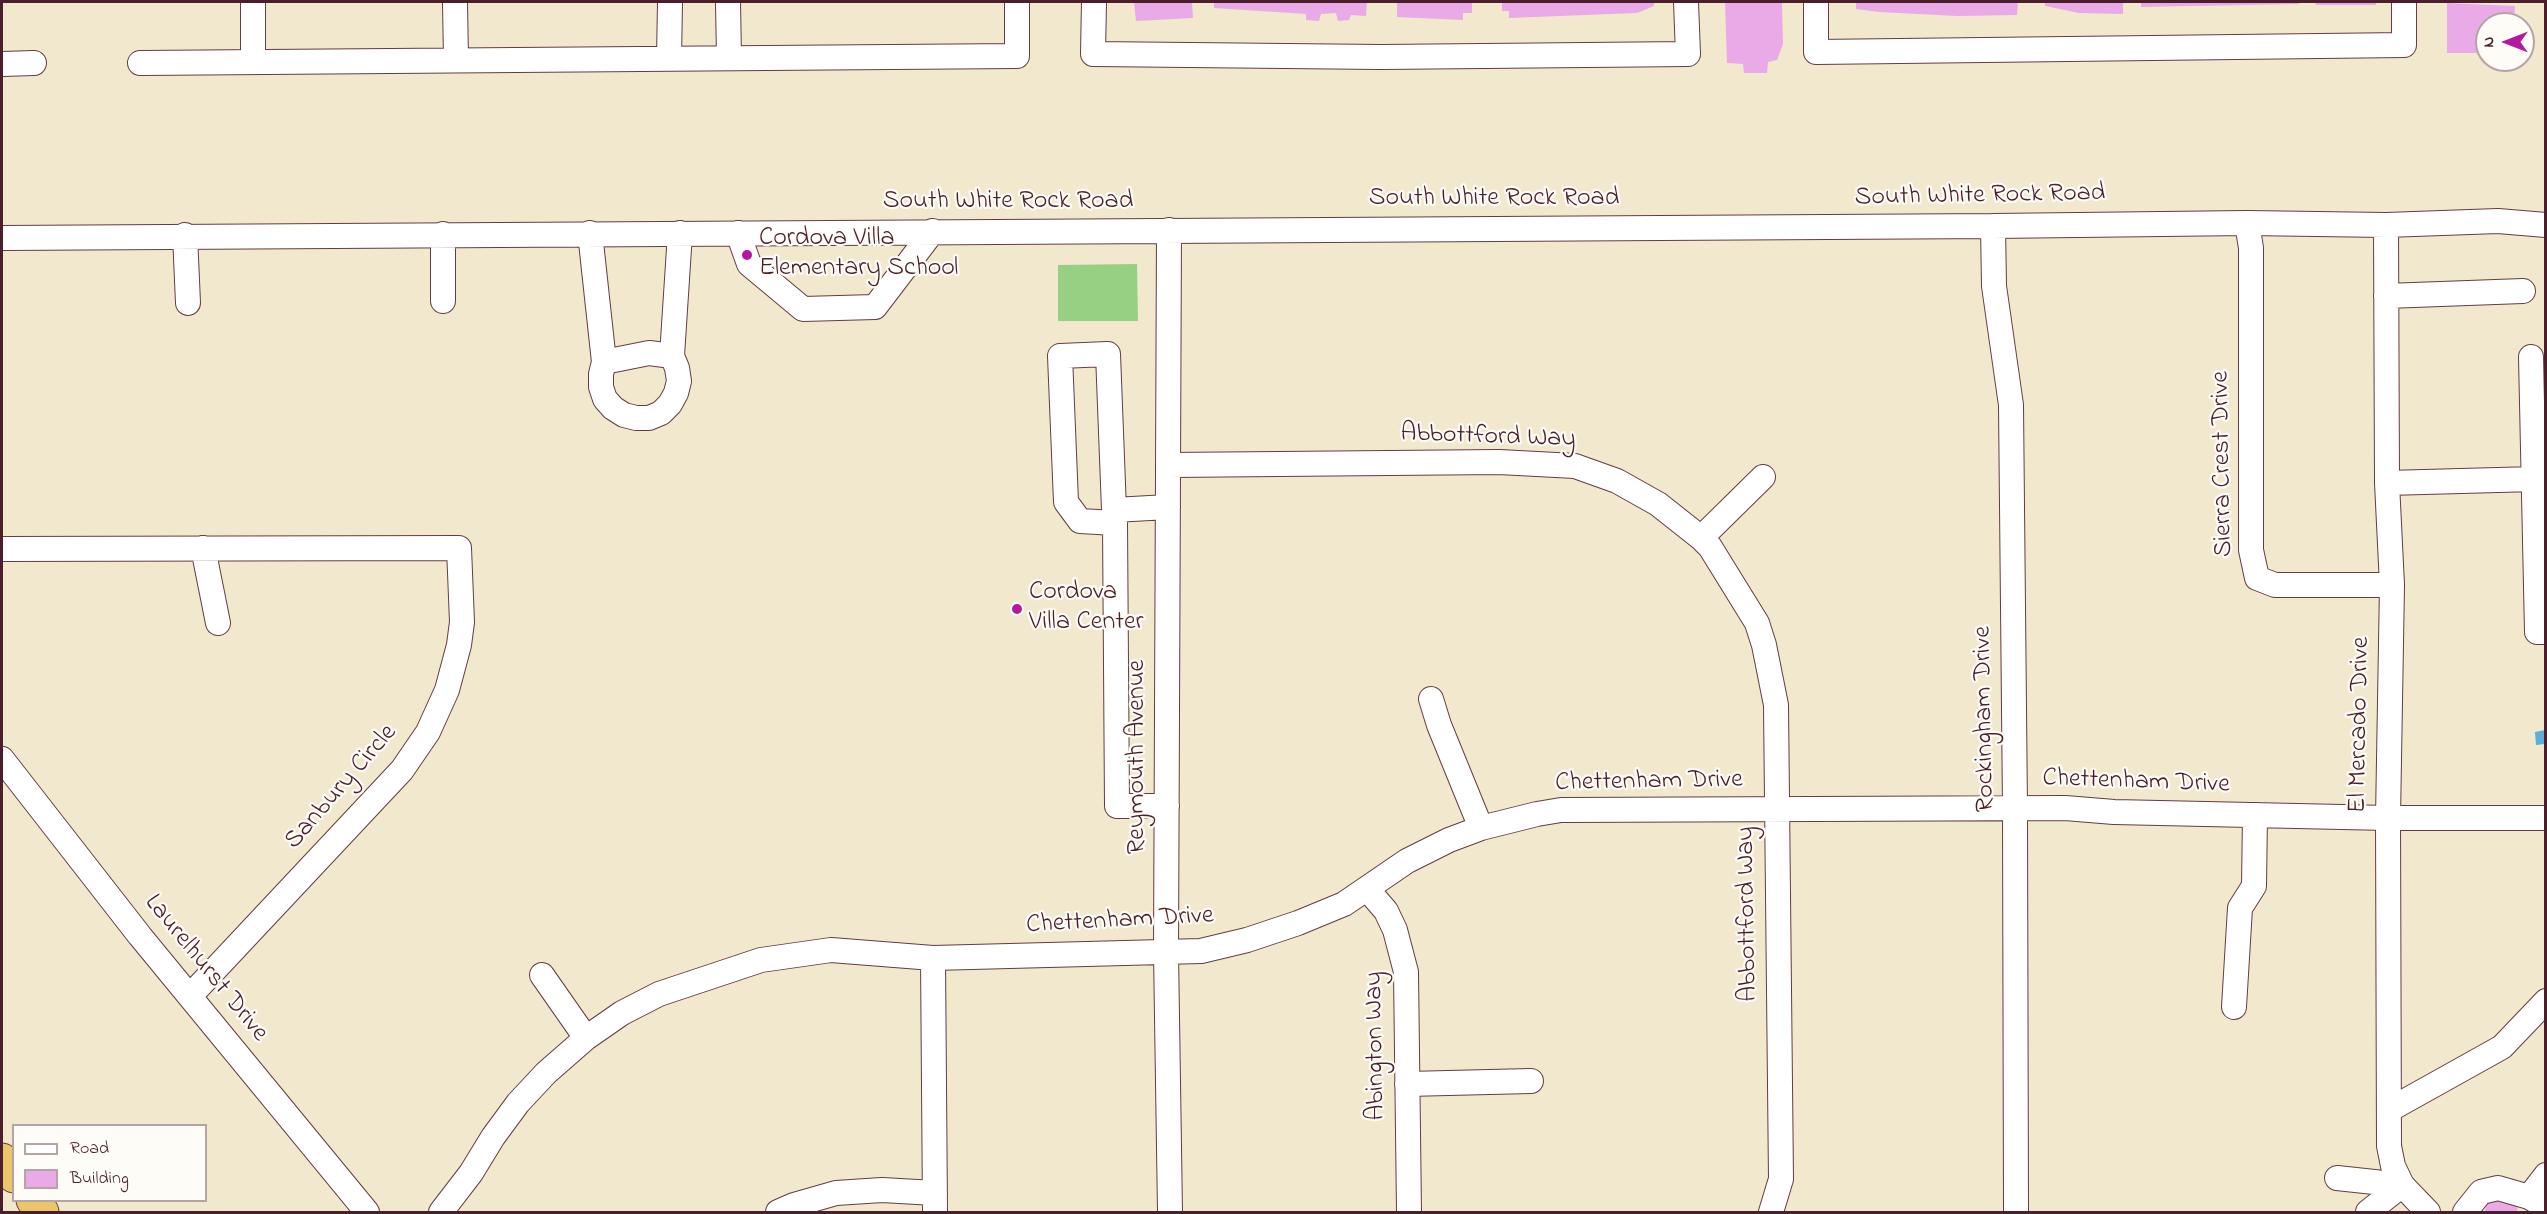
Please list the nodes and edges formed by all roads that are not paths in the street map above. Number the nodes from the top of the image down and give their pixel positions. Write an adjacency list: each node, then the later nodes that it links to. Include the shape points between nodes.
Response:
1 (253, 2): 13 (street)
2 (455, 2): 12 (street)
3 (670, 2): 11 (street)
4 (728, 2): 10 (street)
5 (1017, 2): 10 (street, via 1017,56)
6 (1094, 2): 7 (street, via 1093,54 1381,57 1688,54)
7 (1686, 2)
8 (1816, 2): 9 (street, via 1816,52 2404,45)
9 (2404, 2)
10 (729, 58): 11 (street)
11 (669, 59): 12 (street)
12 (456, 60): 13 (street)
13 (253, 62): 15 (street)
14 (34, 63): 16 (street)
15 (140, 63)
16 (2, 64)
17 (2247, 223): 18 (street, South White Rock Road); 20 (street, South White Rock Road); 45 (street, Sierra Crest Drive, via 2251,248 2251,550 2257,578 2275,585)
18 (2386, 225): 19 (street, South White Rock Road, via 2498,221); 30 (street, El Mercado Drive)
19 (2546, 225)
20 (1993, 226): 21 (street, South White Rock Road); 51 (street, Rockingham Drive, via 1994,286 2011,405)
21 (1169, 230): 22 (street, South White Rock Road); 36 (street, Reymouth Avenue)
22 (933, 231): 23 (street, South White Rock Road); 23 (street, via 875,307 803,309 749,264)
23 (738, 232): 25 (street, South White Rock Road)
24 (590, 233): 25 (street, South White Rock Road); 26 (street, South White Rock Road); 35 (street)
25 (680, 233): 33 (street)
26 (443, 234): 27 (street, South White Rock Road); 31 (street)
27 (185, 235): 28 (street, South White Rock Road); 32 (street)
28 (2, 238)
29 (2523, 291): 30 (street)
30 (2386, 296): 39 (street, El Mercado Drive)
31 (443, 301)
32 (188, 303)
33 (672, 357): 35 (street, via 649,353); 35 (street, via 679,381 676,393 670,404 649,418 624,415 605,399 601,387)
34 (2531, 357): 38 (street)
35 (604, 362)
36 (1169, 465): 40 (street, Reymouth Avenue); 42 (street, Abbottford Way, via 1499,462 1575,466 1617,481 1658,504)
37 (1763, 477): 42 (street)
38 (2535, 479): 39 (street); 47 (street, via 2537,632)
39 (2387, 483): 45 (street, El Mercado Drive)
40 (1168, 507): 41 (street); 50 (street, Reymouth Avenue)
41 (1114, 517): 41 (street, via 1108,354 1060,357 1066,502 1080,521); 50 (street, via 1117,806)
42 (1701, 537): 52 (street, Abbottford Way, via 1744,599 1764,645 1776,705)
43 (203, 548): 44 (street, Sanbury Circle); 46 (street); 61 (street, Sanbury Circle, via 459,548 462,622 447,690 416,752)
44 (2, 549)
45 (2392, 585): 54 (street, El Mercado Drive)
46 (218, 623)
47 (2546, 632)
48 (1431, 699): 56 (street)
49 (2, 759): 61 (street, Laurelhurst Drive)
50 (1167, 806): 58 (street, Reymouth Avenue)
51 (2015, 809): 52 (street, Chettenham Drive); 53 (street, Chettenham Drive); 81 (street, Rockingham Drive)
52 (1776, 810): 56 (street, Chettenham Drive, via 1561,810); 80 (street, Abbottford Way, via 1781,1179)
53 (2255, 815): 54 (street, Chettenham Drive); 63 (street, via 2254,886 2240,908)
54 (2388, 818): 55 (street, Chettenham Drive); 67 (street, El Mercado Drive)
55 (2546, 818)
56 (1481, 828): 57 (street, Chettenham Drive, via 1407,861)
57 (1367, 889): 58 (street, Chettenham Drive, via 1344,904 1247,940 1201,951); 66 (street, Abington Way, via 1386,911 1402,951 1406,972)
58 (1166, 952): 59 (street, Chettenham Drive); 78 (street, Reymouth Avenue)
59 (933, 958): 64 (street, Chettenham Drive, via 831,950 761,960 659,994); 74 (street)
60 (542, 975): 64 (street)
61 (190, 996): 75 (street, Laurelhurst Drive)
62 (2546, 1001): 67 (street, via 2502,1047)
63 (2234, 1007)
64 (586, 1038): 76 (street, Chettenham Drive, via 518,1103)
65 (1531, 1081): 66 (street)
66 (1407, 1084): 79 (street, Abington Way)
67 (2390, 1110): 72 (street, El Mercado Drive, via 2393,1166)
68 (2, 1160): 69 (highway)
69 (12, 1173)
70 (2546, 1175): 73 (street)
71 (2337, 1178): 72 (street)
72 (2402, 1185): 82 (street); 83 (street, El Mercado Drive)
73 (2537, 1202): 84 (street, via 2498,1188 2481,1192)
74 (935, 1203): 77 (street, via 882,1190 813,1198)
75 (367, 1212)
76 (441, 1212)
77 (778, 1212)
78 (1170, 1212)
79 (1409, 1212)
80 (1771, 1212)
81 (2016, 1212)
82 (2368, 1212)
83 (2428, 1212)
84 (2465, 1212)

